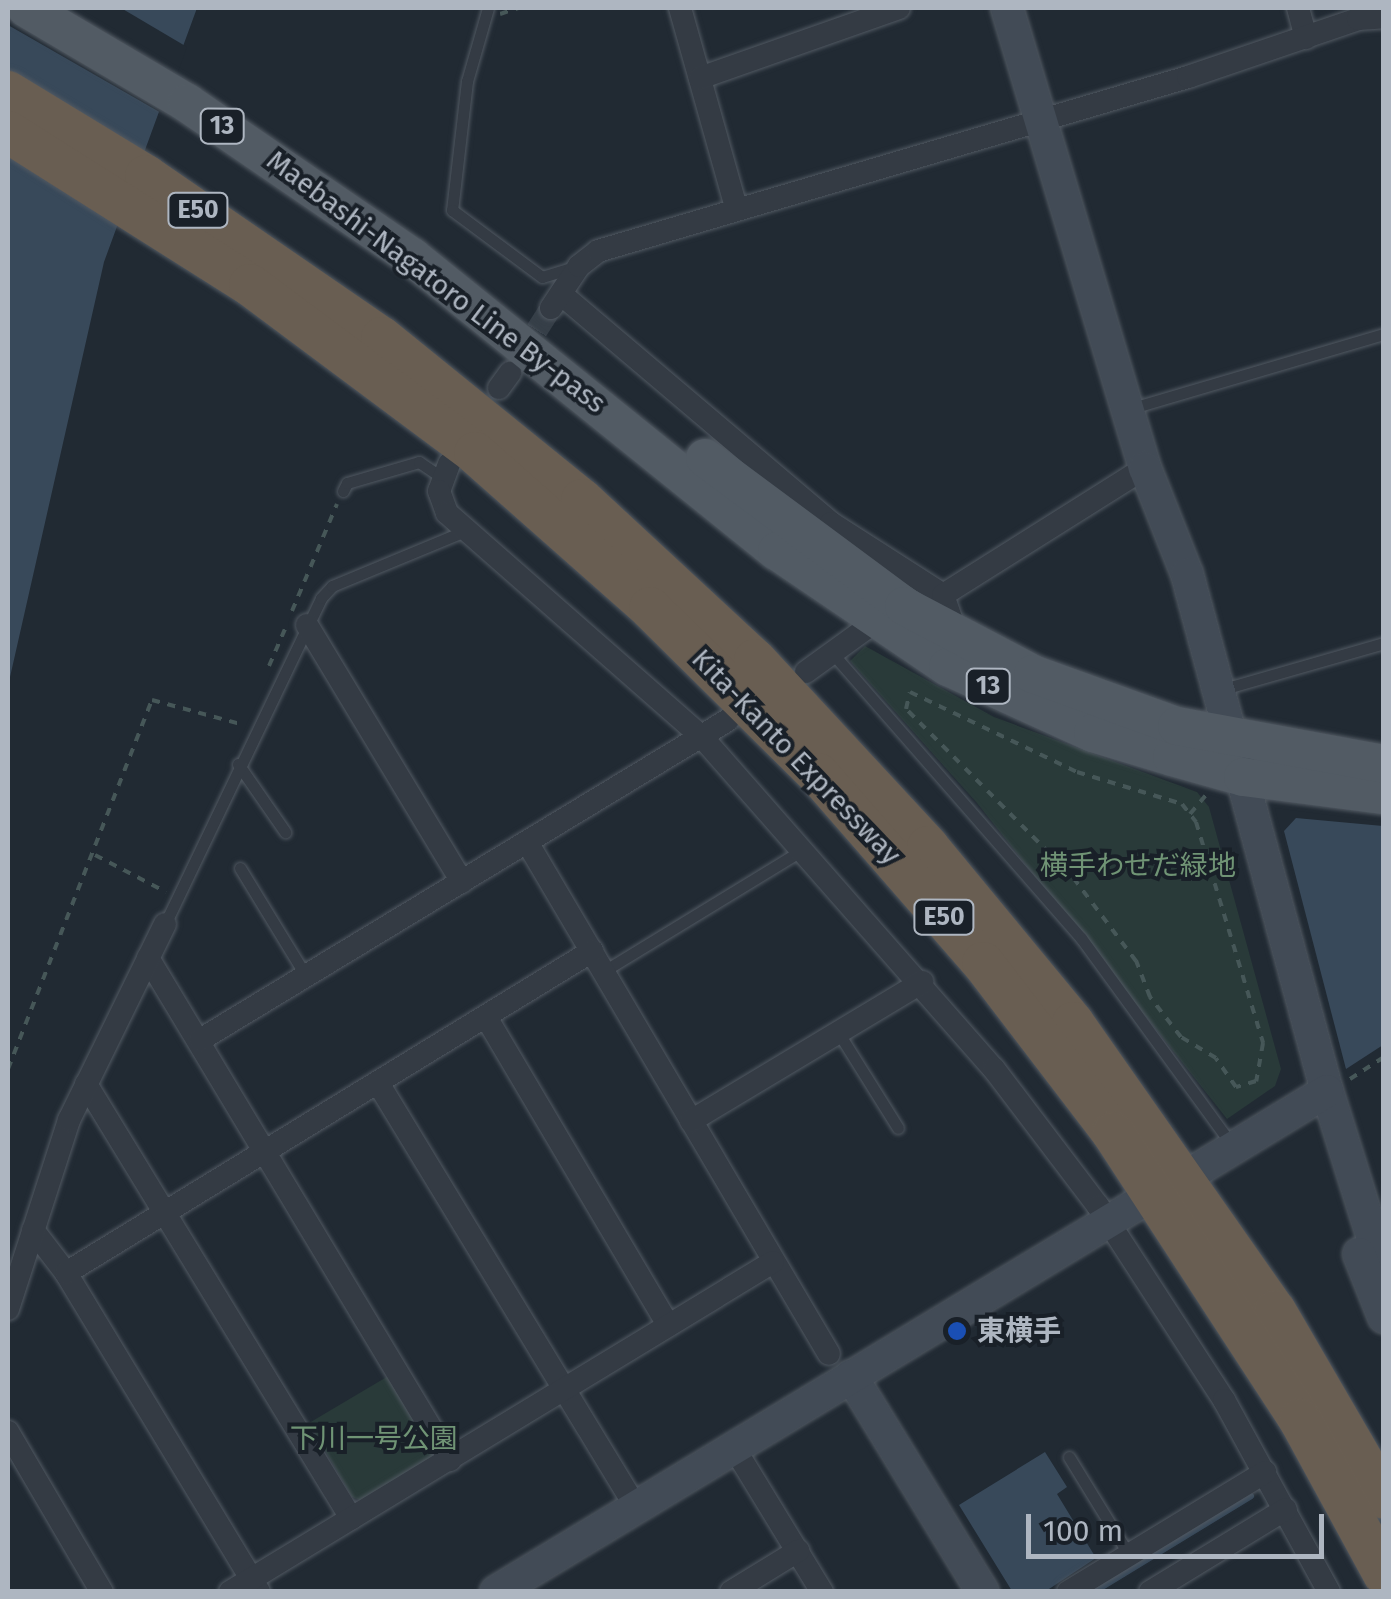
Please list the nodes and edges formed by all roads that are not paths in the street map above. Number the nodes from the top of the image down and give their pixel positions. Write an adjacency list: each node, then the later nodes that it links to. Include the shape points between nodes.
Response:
1 (26, 8): 15 (main road, Maebashi-Nagatoro Line By-pass / 13)
2 (78, 8): 15 (main road, Maebashi-Nagatoro Line By-pass / 13)
3 (488, 8): 16 (lane, via 467,81 452,210 542,277)
4 (680, 8): 10 (street)
5 (899, 8): 10 (street)
6 (1007, 8): 12 (street)
7 (1298, 8): 9 (street)
8 (1384, 18): 9 (street)
9 (1306, 38): 12 (street)
10 (700, 78): 14 (street)
11 (8, 92): 18 (highway, Kita-Kanto Expressway / E50, via 146,176)
12 (1040, 117): 14 (street); 19 (street)
13 (8, 132): 18 (highway, Kita-Kanto Expressway / E50, via 250,285)
14 (736, 207): 16 (street, via 598,251)
15 (416, 244): 25 (main road, Maebashi-Nagatoro Line By-pass / 13); 27 (main road, Maebashi-Nagatoro Line By-pass / 13, via 792,528)
16 (579, 266): 24 (street, via 556,301 831,523)
17 (1384, 334): 19 (lane)
18 (377, 355): 75 (highway, Kita-Kanto Expressway / E50, via 497,427 673,582 842,751 998,928 1220,1229); 81 (highway, Kita-Kanto Expressway / E50, via 730,684 983,962 1181,1230 1300,1420)
19 (1127, 410): 20 (street)
20 (1145, 468): 24 (street); 31 (street, via 1187,574); 34 (street)
21 (445, 470): 22 (lane, via 420,462 347,483); 23 (street, via 447,513)
22 (343, 491)
23 (467, 530): 26 (lane, via 332,586); 33 (street)
24 (943, 595): 27 (street)
25 (875, 622): 29 (street); 34 (main road, 13, via 948,667 1093,733)
26 (307, 626): 35 (lane); 42 (street)
27 (958, 636): 34 (main road, 13)
28 (1384, 643): 31 (lane)
29 (834, 655): 30 (street); 56 (lane, via 1081,938)
30 (806, 672)
31 (1219, 690): 34 (street)
32 (728, 720): 33 (street)
33 (702, 737): 39 (street); 40 (street)
34 (1224, 763): 36 (main road, 13); 37 (main road, 13); 53 (street)
35 (238, 764): 38 (lane); 43 (lane)
36 (1384, 764)
37 (1384, 795)
38 (285, 832)
39 (528, 842): 42 (street); 45 (street)
40 (805, 848): 45 (lane); 47 (street)
41 (240, 868): 46 (lane)
42 (462, 882): 46 (street)
43 (165, 924): 44 (street)
44 (148, 958): 50 (street); 52 (street)
45 (598, 961): 48 (street); 54 (street)
46 (306, 976): 50 (street)
47 (922, 982): 49 (street); 60 (street)
48 (486, 1017): 51 (street); 67 (street)
49 (838, 1032): 54 (street); 55 (lane)
50 (200, 1040): 57 (street)
51 (378, 1083): 57 (street); 69 (street)
52 (86, 1084): 59 (street); 61 (street)
53 (1326, 1092): 56 (street); 64 (street); 66 (street)
54 (691, 1121): 62 (street)
55 (898, 1128)
56 (1234, 1148): 58 (street)
57 (267, 1153): 59 (street); 73 (street)
58 (1202, 1166)
59 (167, 1209): 63 (street); 78 (street)
60 (1121, 1214): 68 (street); 74 (street)
61 (33, 1230): 63 (street); 65 (street)
62 (773, 1262): 67 (street); 68 (street)
63 (66, 1273): 82 (street)
64 (1384, 1273)
65 (8, 1309)
66 (1384, 1316)
67 (668, 1325): 69 (street)
68 (840, 1365): 71 (street); 89 (street)
69 (565, 1392): 73 (street); 76 (street)
70 (8, 1432): 84 (street)
71 (733, 1446): 76 (street); 79 (street)
72 (1069, 1457): 80 (lane)
73 (450, 1460): 78 (street)
74 (1265, 1472): 77 (street); 80 (street)
75 (1384, 1498)
76 (635, 1506): 86 (street)
77 (1286, 1509): 83 (street); 91 (street)
78 (352, 1518): 82 (street)
79 (798, 1551): 87 (street); 88 (street)
80 (1129, 1555): 90 (street)
81 (1384, 1574)
82 (255, 1585): 85 (street)
83 (1326, 1590)
84 (102, 1592)
85 (230, 1592)
86 (496, 1592)
87 (731, 1592)
88 (822, 1592)
89 (983, 1592)
90 (1068, 1592)
91 (1150, 1592)

